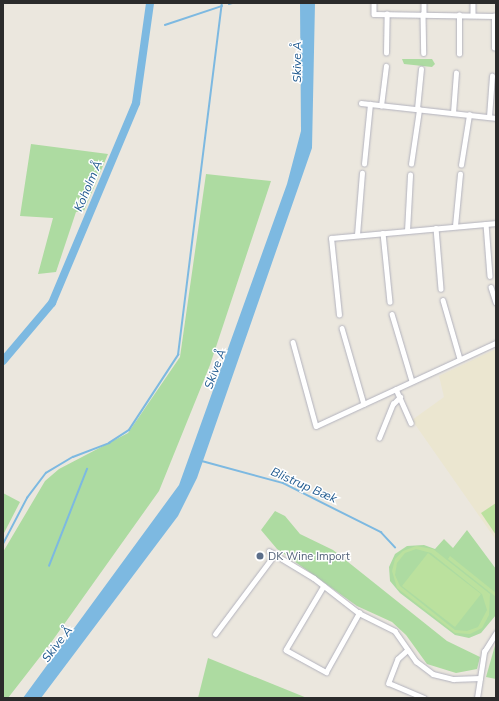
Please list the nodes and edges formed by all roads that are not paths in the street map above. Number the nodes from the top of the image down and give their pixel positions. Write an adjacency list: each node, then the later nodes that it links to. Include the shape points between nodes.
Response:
1 (374, 3): 4 (street, via 374,14)
2 (424, 3): 5 (street)
3 (473, 3): 7 (street)
4 (387, 14): 5 (street); 10 (street)
5 (424, 14): 6 (street); 11 (street)
6 (459, 15): 7 (street); 12 (street)
7 (473, 15): 8 (street)
8 (495, 16): 9 (street)
9 (494, 48)
10 (386, 53)
11 (424, 54)
12 (459, 54)
13 (386, 66): 19 (street)
14 (421, 69): 20 (street)
15 (456, 73): 21 (street)
16 (492, 76): 23 (street)
17 (361, 103): 18 (street)
18 (370, 104): 19 (street); 25 (street)
19 (381, 106): 20 (street)
20 (418, 110): 21 (street); 26 (street)
21 (453, 113): 22 (street)
22 (469, 115): 23 (street); 27 (street)
23 (489, 117): 24 (street)
24 (496, 118)
25 (364, 164)
26 (411, 164)
27 (461, 165)
28 (362, 174): 37 (street)
29 (460, 174): 33 (street)
30 (410, 175): 35 (street)
31 (496, 223): 32 (street)
32 (486, 224): 33 (street); 38 (street)
33 (455, 226): 34 (street)
34 (436, 228): 35 (street); 40 (street)
35 (407, 231): 36 (street)
36 (383, 233): 37 (street); 42 (street)
37 (358, 235): 45 (street, via 331,238)
38 (490, 276)
39 (491, 286): 43 (street)
40 (441, 289)
41 (443, 300): 49 (street)
42 (390, 302)
43 (496, 302)
44 (392, 314): 50 (street)
45 (339, 315)
46 (342, 328): 53 (street)
47 (293, 342): 53 (street, via 316,426)
48 (496, 342): 49 (street)
49 (460, 359): 50 (street)
50 (412, 381): 51 (street)
51 (396, 389): 52 (street); 53 (street)
52 (400, 397): 54 (street); 55 (street, via 393,404)
53 (364, 404)
54 (411, 423)
55 (379, 438)
56 (269, 551): 57 (street)
57 (275, 554): 58 (street); 61 (street)
58 (324, 586): 59 (street); 59 (street, via 286,650 326,672)
59 (359, 613): 62 (street, via 395,631)
60 (496, 633): 63 (street, via 484,652)
61 (215, 634)
62 (408, 650): 63 (street, via 433,674 453,679); 64 (street, via 398,659 389,683)
63 (480, 678): 65 (street)
64 (424, 698)
65 (477, 698)

